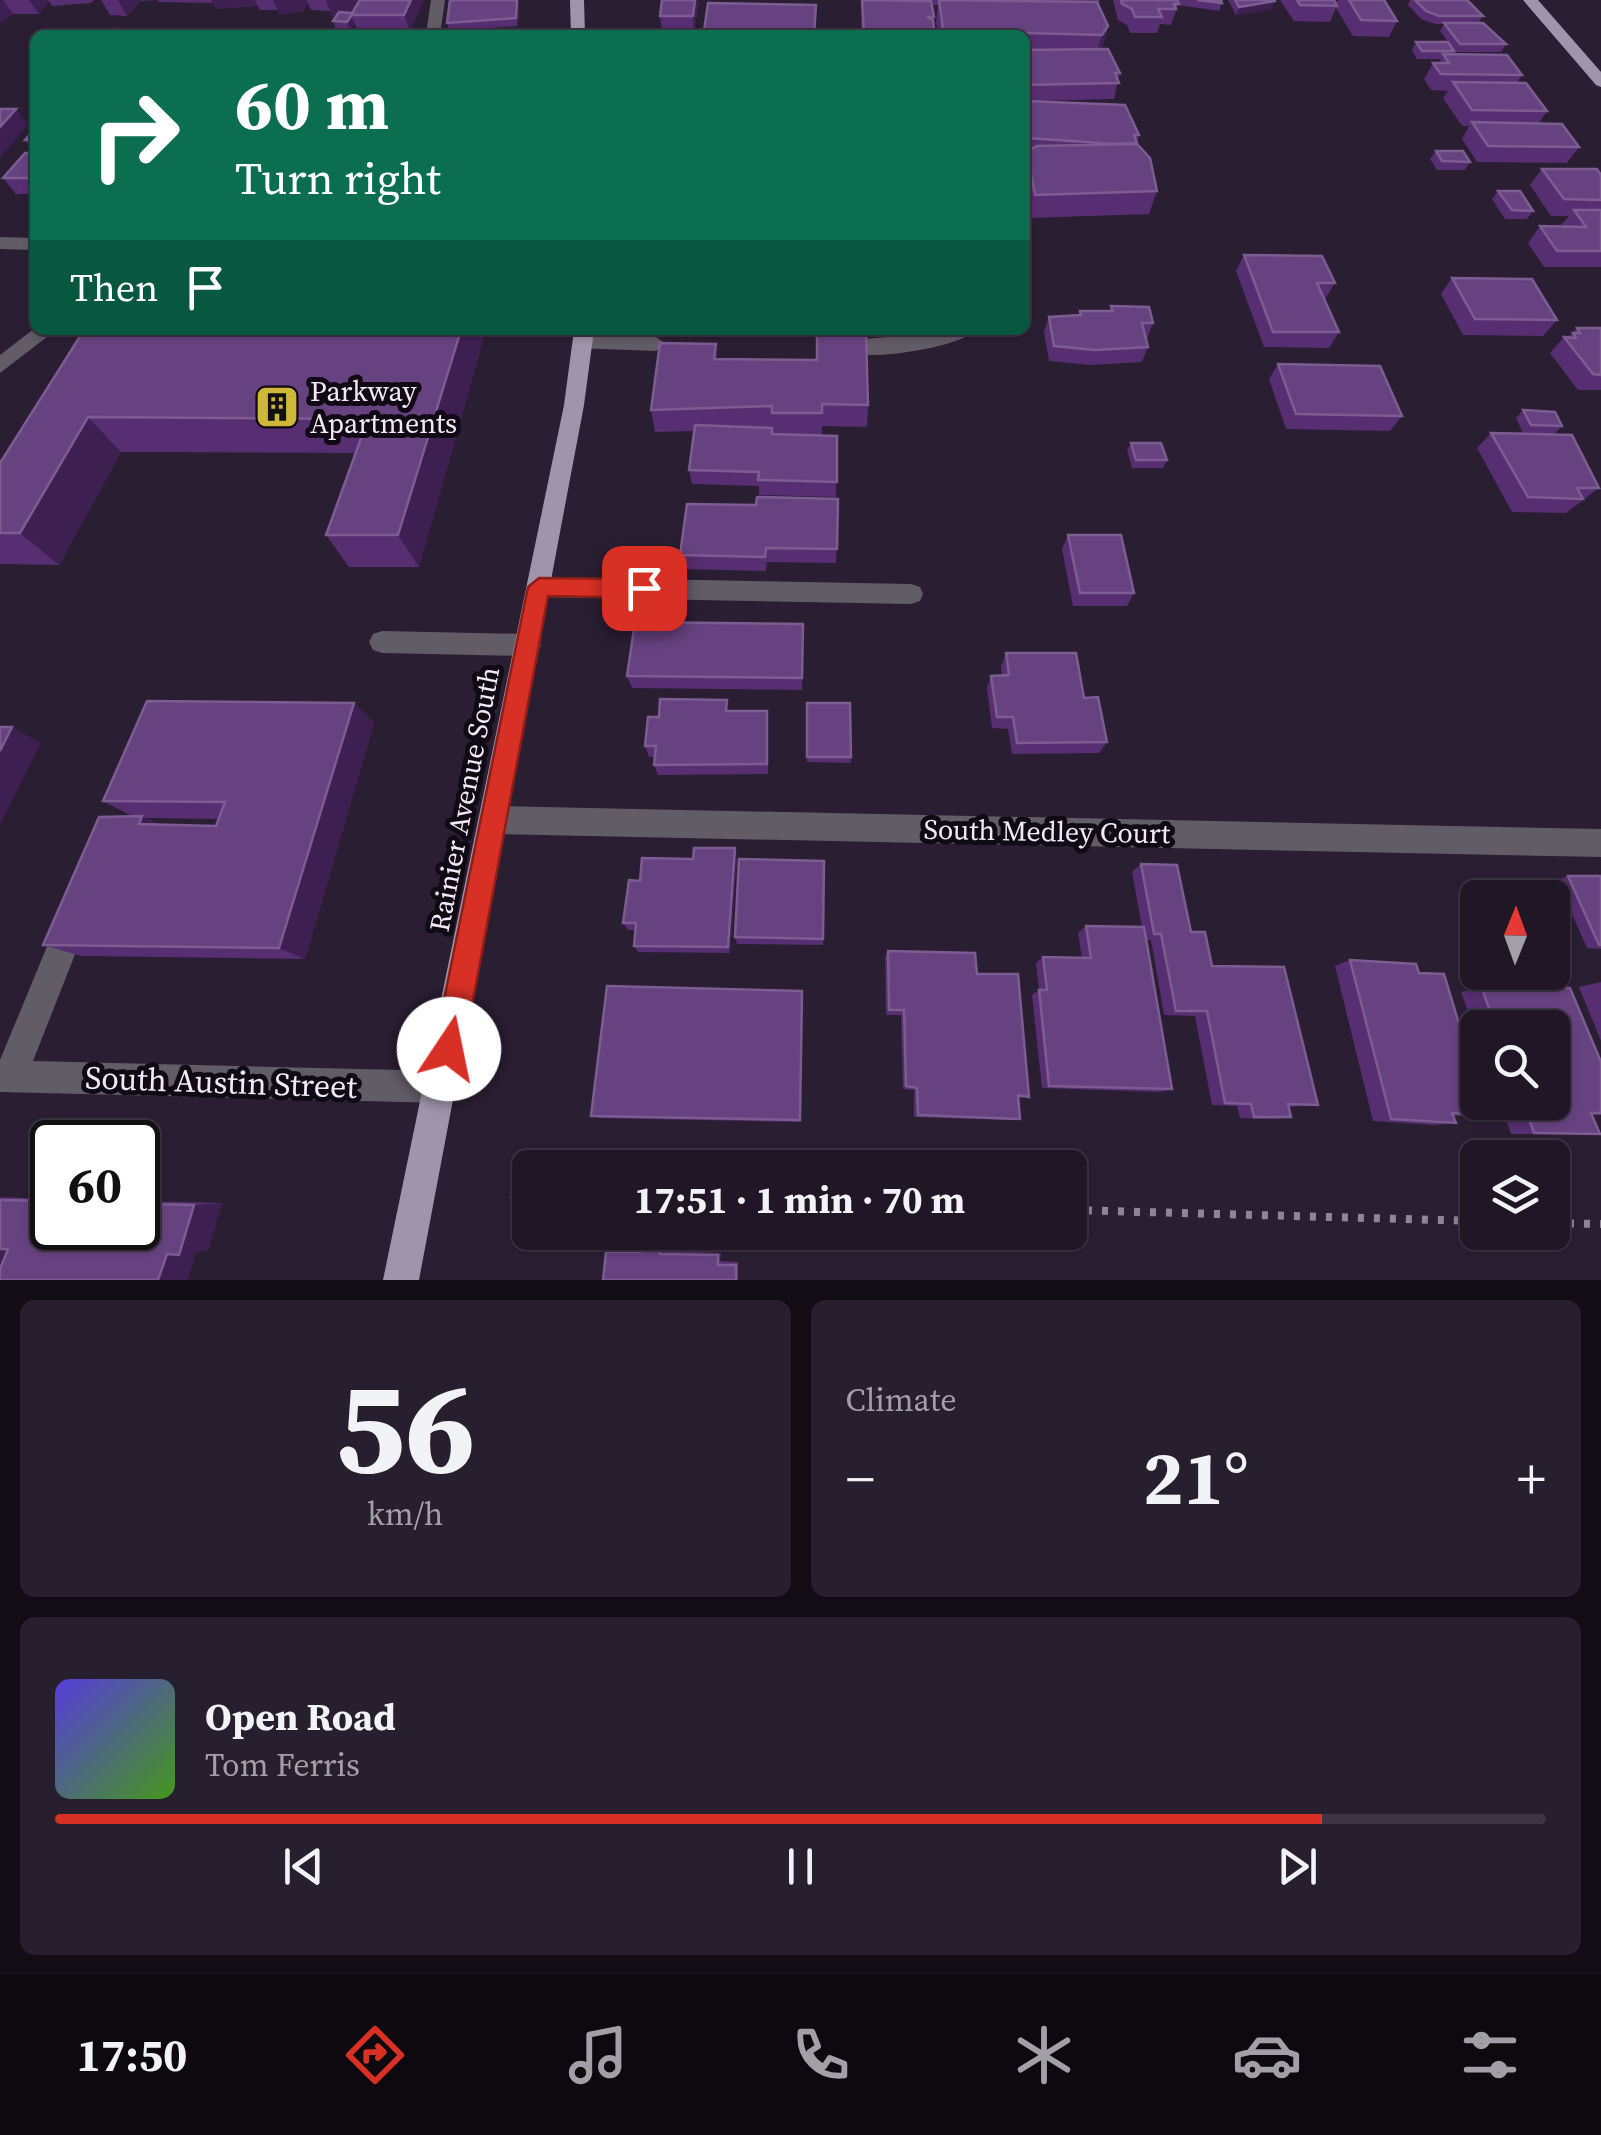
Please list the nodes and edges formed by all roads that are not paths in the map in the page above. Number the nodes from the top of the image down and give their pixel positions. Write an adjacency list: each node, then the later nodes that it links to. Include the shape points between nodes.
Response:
1 (438, 0): 4 (street)
2 (576, 0): 5 (main road)
3 (1530, 0): 6 (main road)
4 (434, 30)
5 (578, 30)
6 (1601, 82)
7 (0, 243): 8 (street)
8 (30, 244)
9 (40, 335): 14 (street)
10 (953, 335): 13 (street, via 902,348)
11 (583, 336): 12 (street); 15 (main road, Rainier Avenue South)
12 (656, 344)
13 (820, 346)
14 (0, 366)
15 (539, 587): 16 (street); 18 (main road, Rainier Avenue South)
16 (912, 594)
17 (382, 642): 18 (street)
18 (528, 645): 19 (main road, Rainier Avenue South)
19 (494, 820): 20 (street, South Medley Court); 23 (main road, Rainier Avenue South)
20 (1601, 843)
21 (87, 888): 22 (street)
22 (5, 1076): 23 (street, South Austin Street)
23 (442, 1088): 24 (main road, Rainier Avenue South)
24 (401, 1280)

